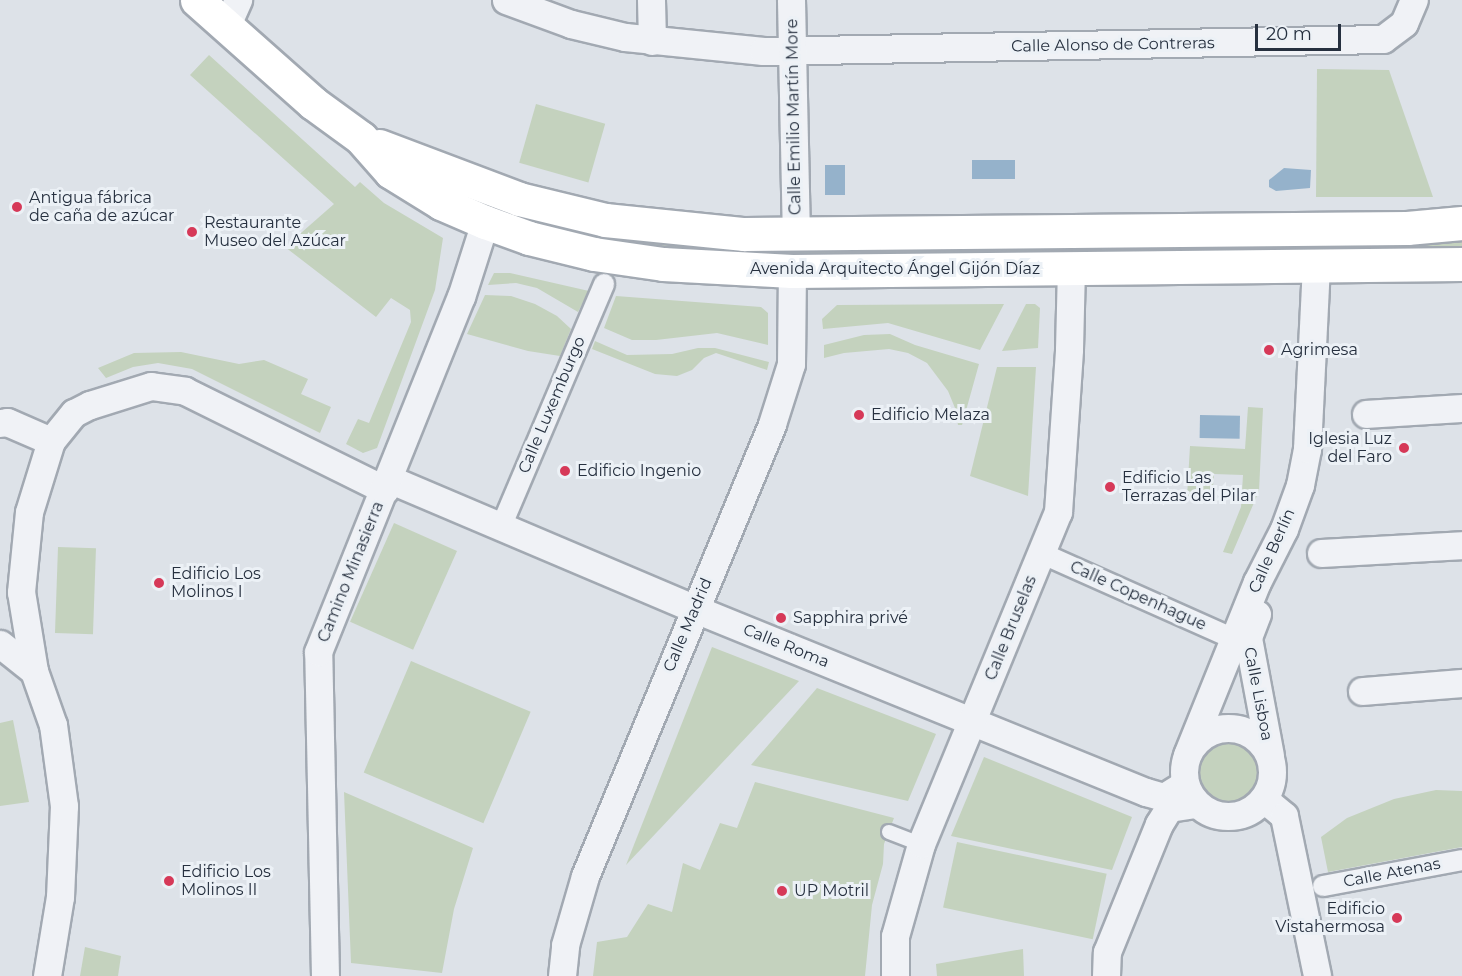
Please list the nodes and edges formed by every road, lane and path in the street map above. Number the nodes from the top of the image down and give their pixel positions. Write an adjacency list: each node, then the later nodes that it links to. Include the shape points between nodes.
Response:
1 (197, 0): 6 (main road, Avenida Arquitecto Ángel Gijón Díaz)
2 (506, 0): 7 (street, Calle Alonso de Contreras, via 571,24)
3 (651, 0): 7 (street)
4 (791, 0): 8 (street, Calle Emilio Martín More)
5 (1414, 0): 8 (street, Calle Alonso de Contreras, via 1404,24 1383,39)
6 (232, 13): 9 (main road, Avenida Arquitecto Ángel Gijón Díaz, via 314,103)
7 (652, 41): 8 (street, Calle Alonso de Contreras)
8 (792, 51): 12 (street, Calle Emilio Martín More)
9 (361, 138): 10 (main road, Avenida Arquitecto Ángel Gijón Díaz, via 392,172 441,203); 12 (main road, Avenida Arquitecto Ángel Gijón Díaz, via 519,199 605,220 704,231)
10 (485, 222): 16 (main road, Avenida Arquitecto Ángel Gijón Díaz, via 594,254 663,264); 22 (street, Camino Minasierra, via 461,297)
11 (1462, 223): 12 (main road, Avenida Arquitecto Ángel Gijón Díaz, via 1407,228)
12 (796, 235)
13 (1462, 264): 14 (main road, Avenida Arquitecto Ángel Gijón Díaz)
14 (1316, 265): 15 (main road, Avenida Arquitecto Ángel Gijón Díaz); 27 (street, Calle Berlín, via 1307,449 1299,486)
15 (1071, 268): 16 (main road, Avenida Arquitecto Ángel Gijón Díaz); 25 (street, Calle Bruselas, via 1058,512)
16 (792, 271): 29 (street, Calle Madrid, via 791,364 772,424)
17 (604, 284): 23 (street, Calle Luxemburgo)
18 (1462, 408): 19 (street)
19 (1366, 414)
20 (0, 423): 21 (street, via 7,422)
21 (51, 441): 22 (street, Calle Roma, via 74,413 151,386 185,391); 28 (street, via 29,512)
22 (387, 484): 23 (street, Calle Roma); 45 (street, Camino Minasierra, via 318,652)
23 (501, 527): 29 (street, Calle Roma)
24 (1462, 544): 26 (street)
25 (1041, 553): 30 (street, Calle Copenhague); 35 (street, Calle Bruselas)
26 (1321, 553)
27 (1269, 561): 30 (street, Calle Berlín); 37 (street, Calle Lisboa, via 1268,585 1248,638)
28 (10, 599): 32 (street)
29 (695, 609): 35 (street, Calle Roma); 46 (street, Calle Madrid, via 585,876 565,945)
30 (1234, 639): 36 (street, Calle Berlín)
31 (0, 644): 32 (street)
32 (34, 671): 44 (street, via 52,725 64,806 60,897)
33 (1462, 683): 34 (street)
34 (1362, 691)
35 (973, 722): 38 (street, Calle Roma, via 1146,792 1164,797); 41 (street, Calle Bruselas)
36 (1187, 755): 37 (street, via 1204,735 1230,728 1255,736); 38 (street, via 1184,769)
37 (1271, 758): 39 (street, via 1271,786)
38 (1190, 794): 39 (street, via 1218,816 1231,817 1244,814); 48 (street, via 1169,808 1159,824 1107,952)
39 (1264, 799): 49 (street, via 1284,816)
40 (889, 832): 41 (lane)
41 (921, 844): 47 (street, Calle Bruselas, via 895,936)
42 (1462, 860): 43 (street, Calle Atenas)
43 (1323, 886)
44 (47, 976)
45 (326, 976)
46 (562, 976)
47 (895, 976)
48 (1106, 976)
49 (1317, 976)

